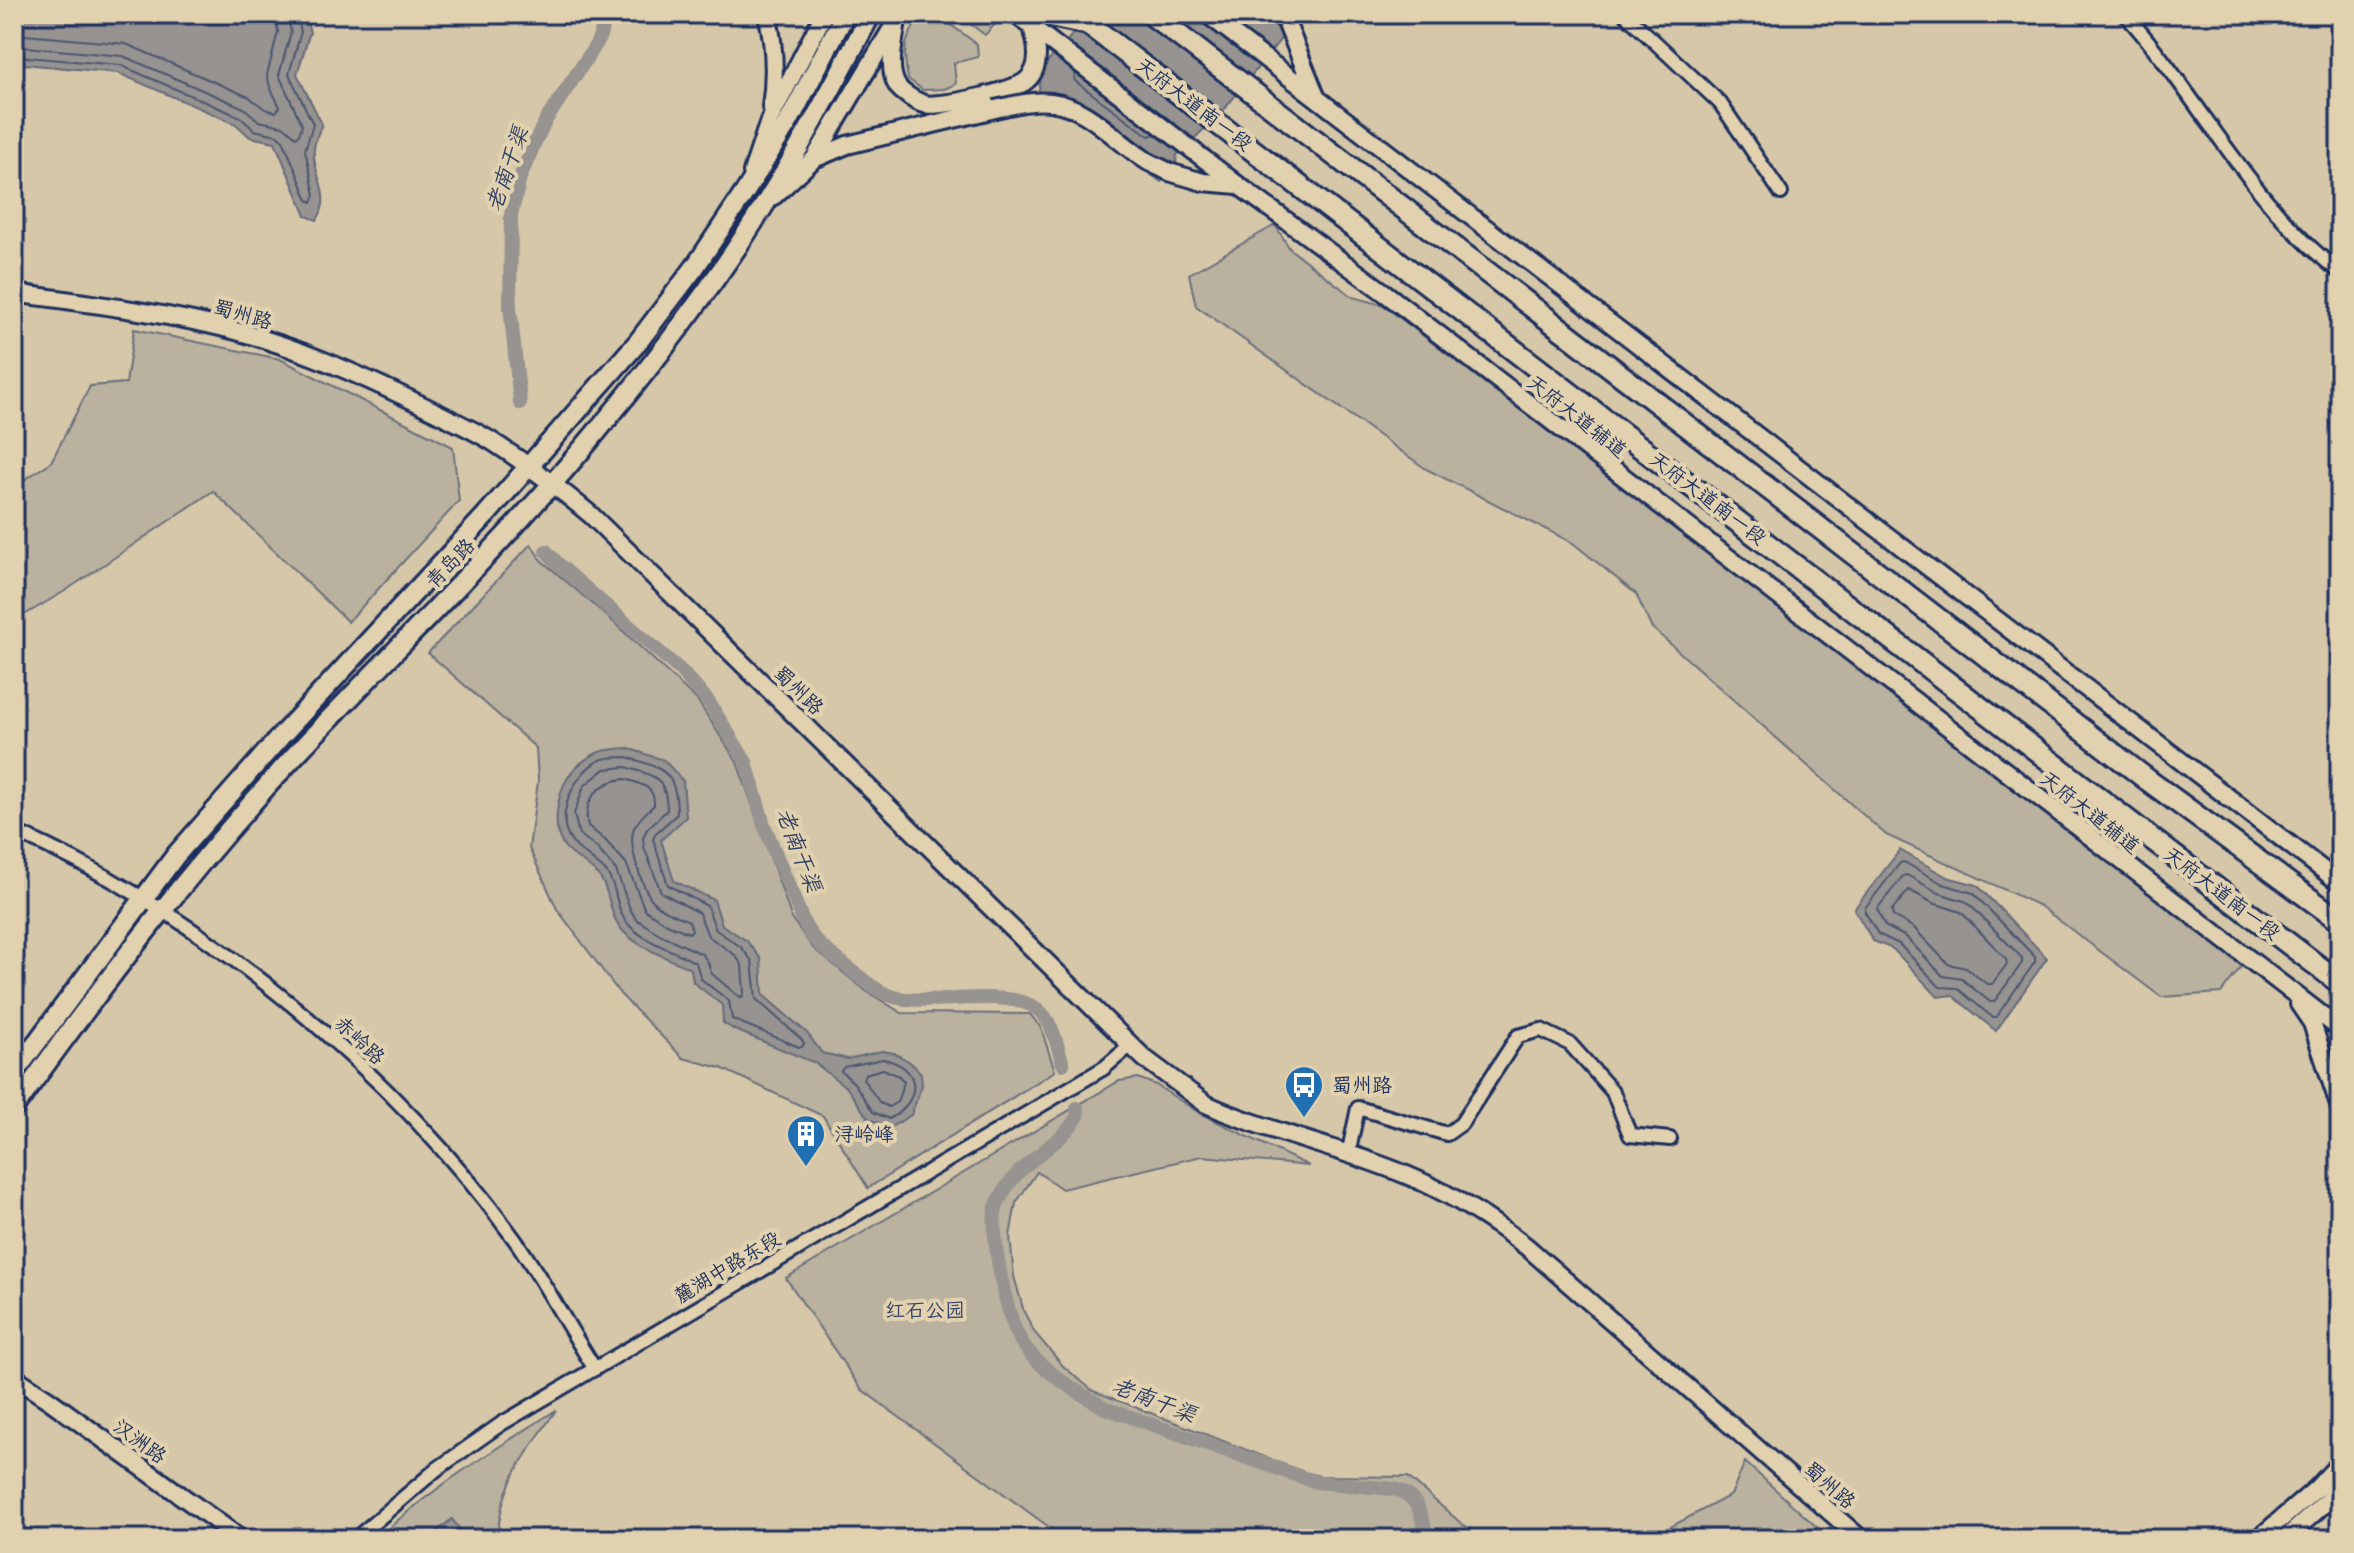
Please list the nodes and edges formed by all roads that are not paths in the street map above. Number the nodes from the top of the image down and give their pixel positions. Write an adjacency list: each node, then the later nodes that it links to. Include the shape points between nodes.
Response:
1 (767, 14): 15 (street, via 775,61)
2 (824, 14): 15 (street)
3 (845, 14): 18 (main road, 青岛路)
4 (871, 14): 20 (main road, 青岛路)
5 (1015, 14): 13 (street, 天府大道辅道)
6 (1151, 14): 29 (highway, via 2149,781)
7 (1207, 14): 14 (street)
8 (1625, 14): 19 (street, via 1720,103)
9 (2125, 14): 21 (street, via 2259,189 2311,250)
10 (898, 16): 13 (street, via 892,70 898,86 923,104 1013,89 1028,80 1038,48); 16 (street)
11 (1068, 17): 13 (street); 30 (highway, 天府大道南一段, via 1093,27)
12 (1283, 18): 14 (street)
13 (1032, 21): 17 (street, 天府大道辅道)
14 (1317, 98): 26 (street)
15 (769, 121): 18 (street)
16 (814, 159): 17 (street, bridge, via 847,145 995,109 1048,102 1081,112 1169,172); 20 (street)
17 (1238, 185): 31 (street, 天府大道辅道)
18 (745, 192): 23 (main road, 青岛路, via 638,342)
19 (1781, 193)
20 (765, 205): 24 (main road, 青岛路, via 656,357)
21 (2340, 272)
22 (14, 293): 23 (street, 蜀州路, via 209,324 296,350 403,396 492,441)
23 (528, 467): 24 (street, 蜀州路); 27 (main road, 青岛路, via 227,796)
24 (553, 484): 28 (main road, 青岛路, via 297,753); 33 (street, 蜀州路, via 591,515)
25 (14, 831): 27 (street, 赤岭路)
26 (2340, 883)
27 (144, 898): 28 (street, 赤岭路); 34 (main road, 青岛路)
28 (163, 910): 35 (main road, 青岛路); 39 (street, 赤岭路, via 326,1034 447,1156 516,1241)
29 (2340, 921)
30 (2340, 983)
31 (2289, 990): 32 (street, 天府大道辅道); 36 (street, via 2312,1023)
32 (2340, 1029)
33 (1131, 1045): 38 (street, 蜀州路, via 1206,1104); 39 (street, 麓湖中路东段, via 1104,1068)
34 (14, 1073)
35 (14, 1108)
36 (2340, 1108)
37 (1670, 1139): 38 (street, via 1630,1135 1613,1092 1570,1044 1541,1030 1518,1036 1461,1124 1447,1134 1358,1108)
38 (1348, 1155): 45 (street, 蜀州路, via 1439,1190 1499,1226)
39 (595, 1369): 44 (street, 麓湖中路东段, via 470,1444)
40 (14, 1377): 43 (street, 汉洲路)
41 (2340, 1463): 46 (street)
42 (2340, 1486): 47 (street)
43 (241, 1539)
44 (355, 1539)
45 (1861, 1539)
46 (2258, 1539)
47 (2285, 1539)

